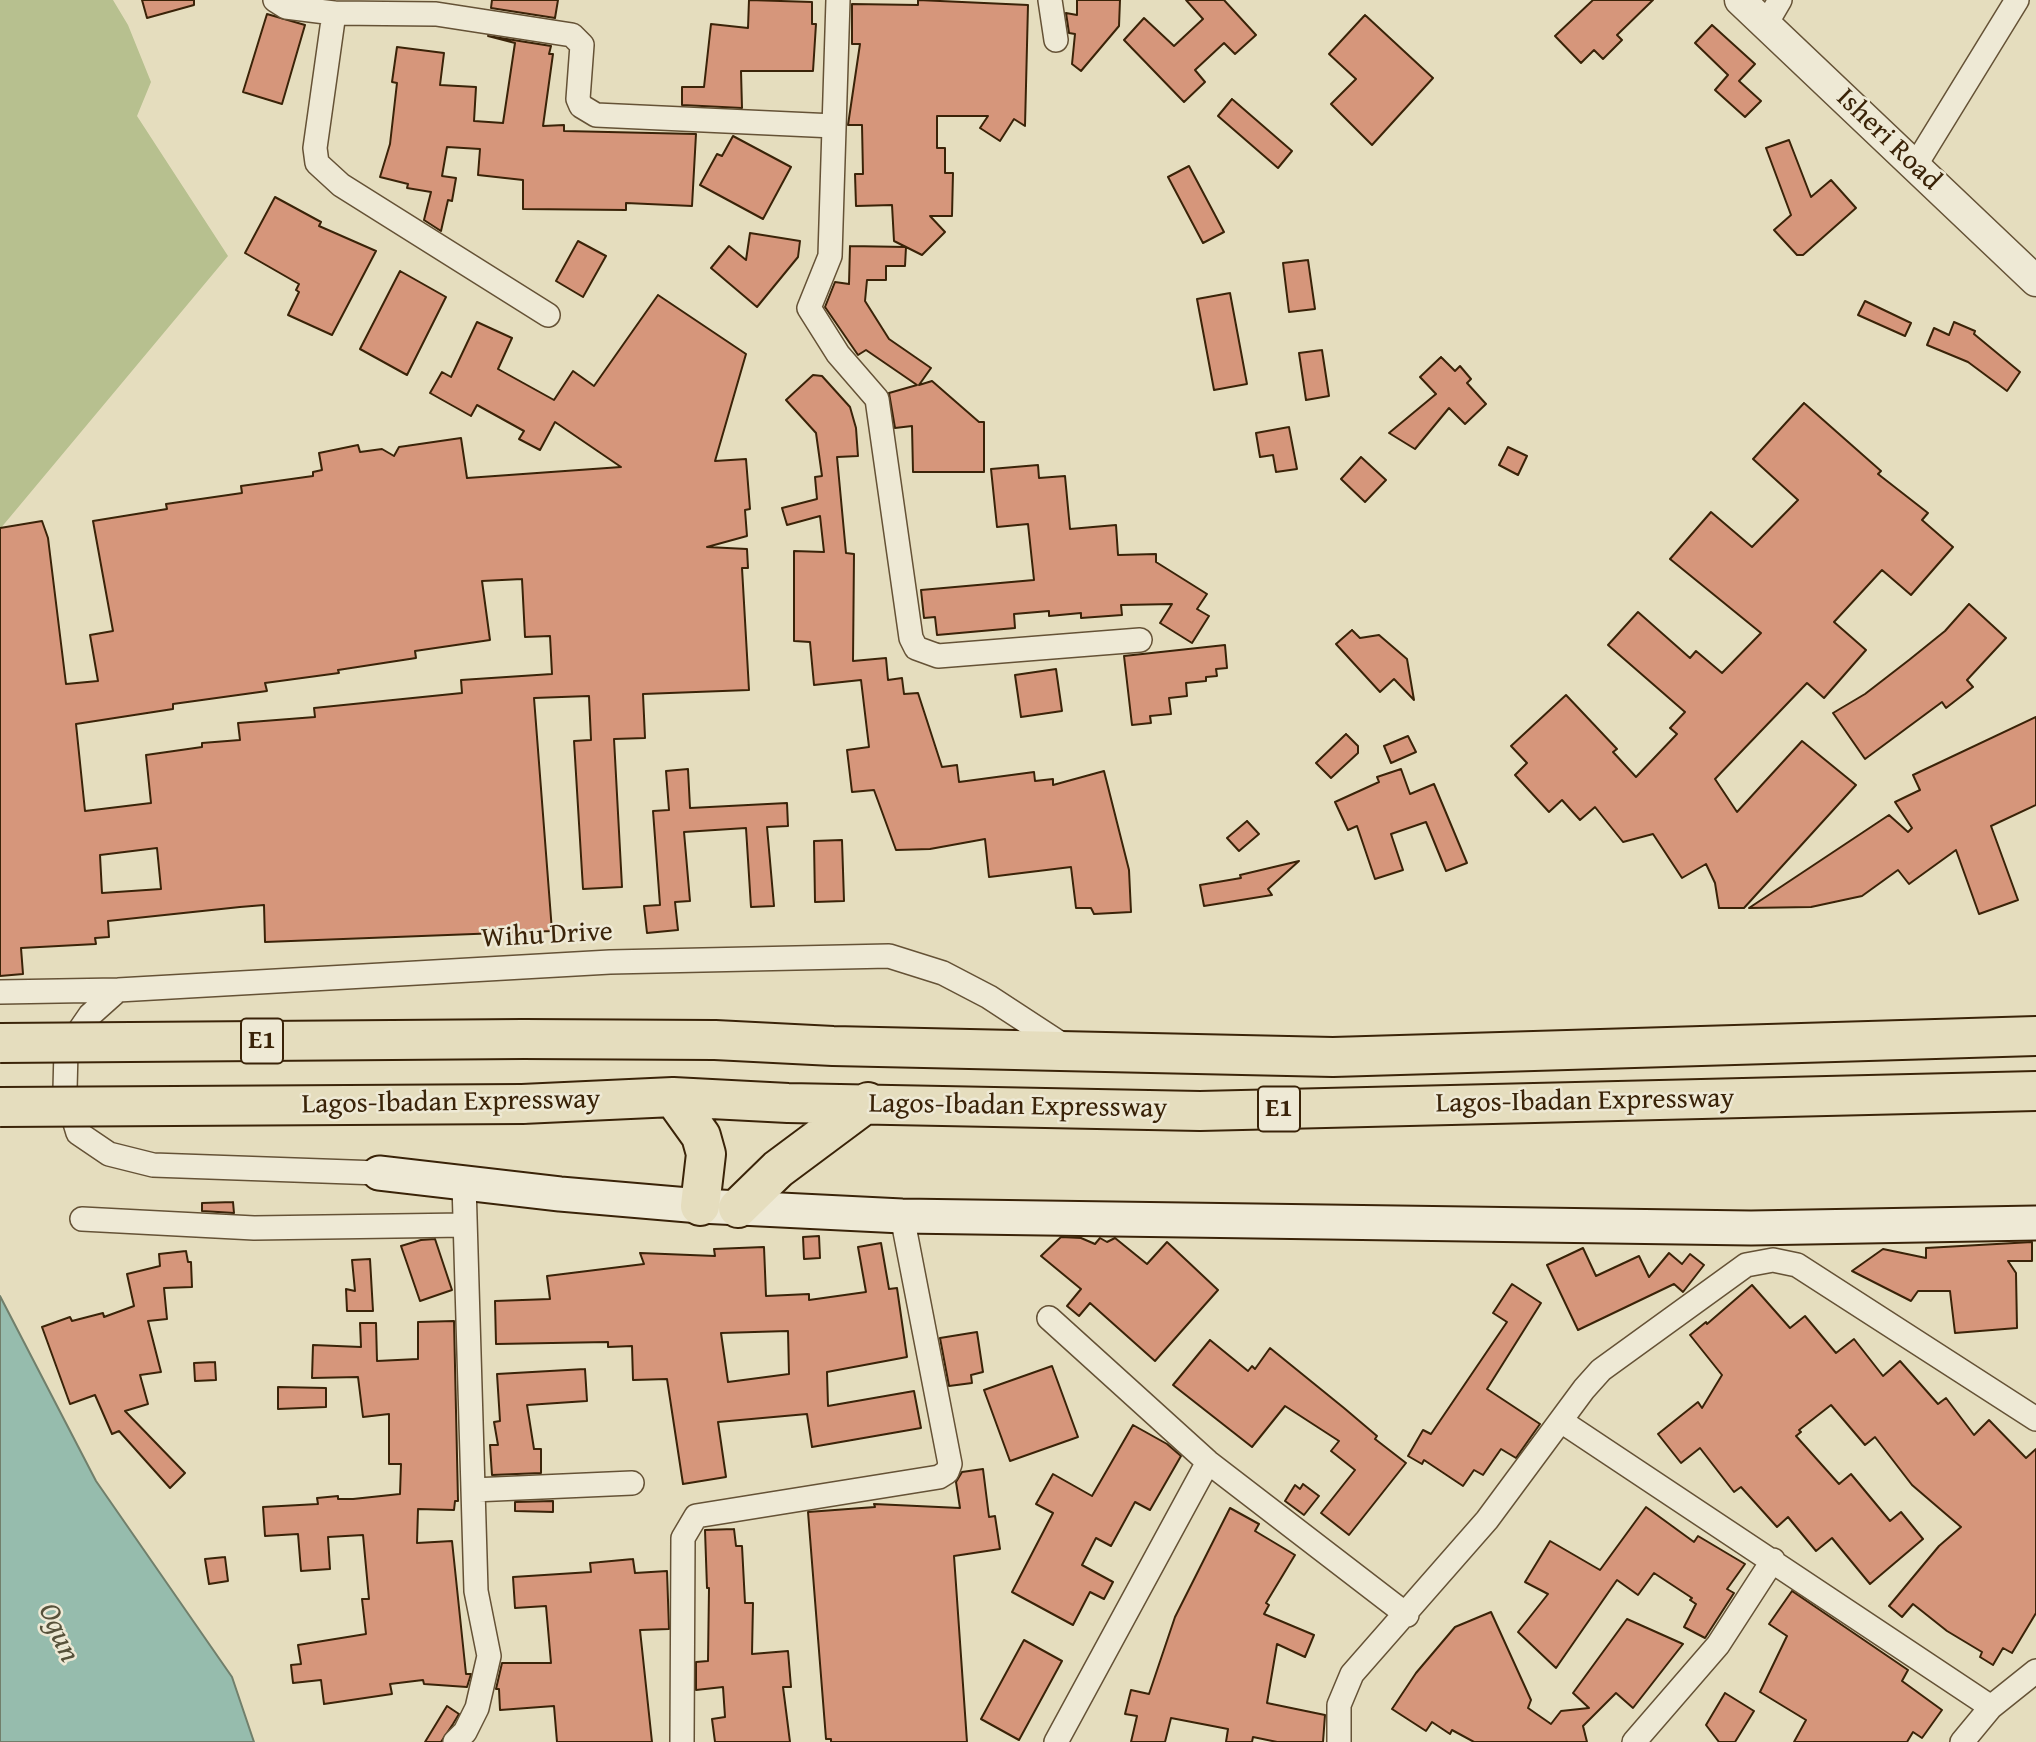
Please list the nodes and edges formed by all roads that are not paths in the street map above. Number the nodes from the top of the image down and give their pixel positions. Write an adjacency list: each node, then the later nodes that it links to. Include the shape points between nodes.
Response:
1 (275, 0): 8 (street, via 286,7)
2 (838, 0): 10 (street)
3 (1050, 0): 9 (street)
4 (1740, 0): 7 (street, Isheri Road)
5 (2017, 0): 11 (street)
6 (437, 7): 8 (street); 10 (street, via 572,35 582,45 578,99 596,115)
7 (1773, 12): 11 (street, Isheri Road)
8 (334, 13): 13 (street, via 315,148 317,163 341,185)
9 (1056, 40)
10 (835, 126): 14 (street, via 830,256 810,308 838,354 877,399 916,648 938,656)
11 (1915, 166): 12 (street, Isheri Road)
12 (2036, 281)
13 (548, 315)
14 (1140, 640)
15 (118, 990): 16 (street, Wihu Drive); 19 (street, Wihu Drive, via 610,962 889,956 943,973); 24 (street, via 90,1015 66,1050 65,1090 78,1133 109,1154 153,1165)
16 (0, 992)
17 (2036, 1036): 19 (highway, Lagos-Ibadan Expressway / E1, via 1333,1057)
18 (0, 1043): 19 (highway, Lagos-Ibadan Expressway / E1, bridge, via 715,1040)
19 (1073, 1051)
20 (2036, 1091): 22 (highway, Lagos-Ibadan Expressway / E1, via 1200,1111)
21 (673, 1097): 22 (highway, Lagos-Ibadan Expressway / E1); 23 (highway, Lagos-Ibadan Expressway / E1, bridge, via 522,1104); 26 (highway, via 701,1136 706,1154)
22 (868, 1102): 27 (highway, via 778,1169)
23 (0, 1107)
24 (379, 1173): 25 (main road)
25 (464, 1184): 26 (main road); 31 (street)
26 (700, 1206): 27 (main road)
27 (738, 1208): 28 (main road)
28 (902, 1216): 30 (main road, via 1751,1228); 43 (street, via 950,1464 939,1477 696,1516 683,1538)
29 (82, 1219): 31 (street, via 254,1228)
30 (2036, 1223)
31 (465, 1225): 37 (street)
32 (1049, 1318): 35 (street)
33 (2036, 1419): 34 (street, via 1797,1265 1773,1260 1746,1265 1601,1370)
34 (1561, 1421): 38 (street); 39 (street, via 1487,1520)
35 (1208, 1462): 39 (street); 44 (street)
36 (632, 1483): 37 (street)
37 (472, 1490): 42 (street, via 476,1591 489,1656 477,1708)
38 (1773, 1560): 41 (street); 46 (street, via 1718,1645)
39 (1407, 1615): 45 (street, via 1352,1674 1339,1705)
40 (2036, 1671): 41 (street)
41 (1991, 1707): 47 (street)
42 (455, 1742)
43 (682, 1742)
44 (1056, 1742)
45 (1339, 1742)
46 (1634, 1742)
47 (1962, 1742)

